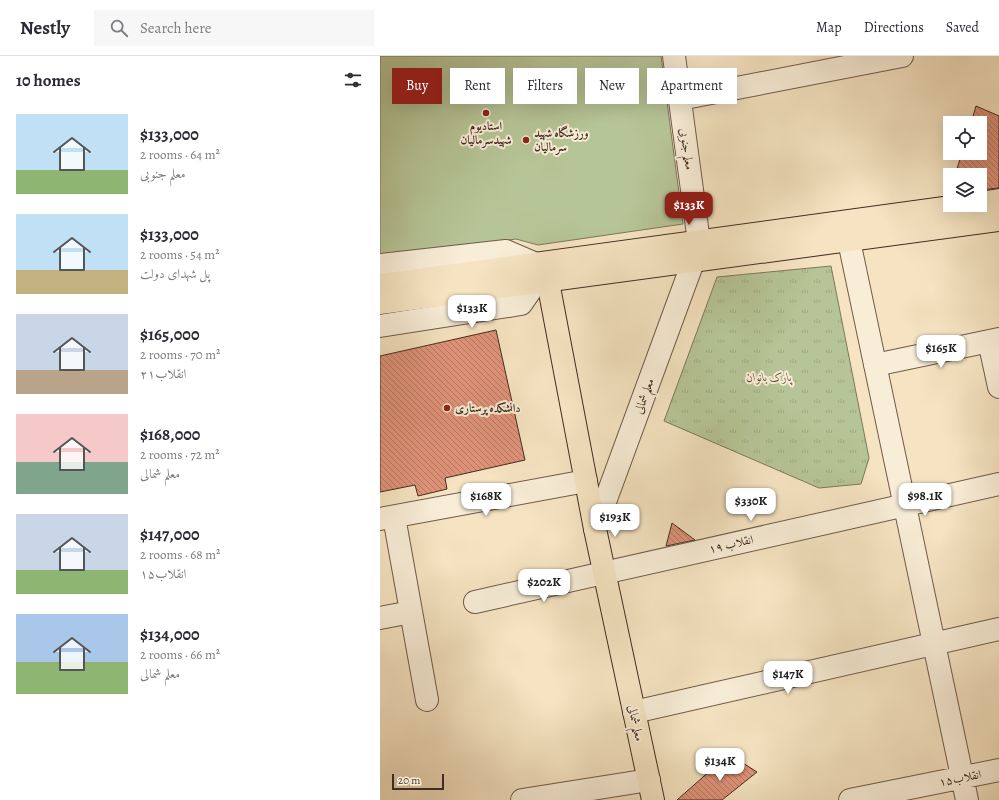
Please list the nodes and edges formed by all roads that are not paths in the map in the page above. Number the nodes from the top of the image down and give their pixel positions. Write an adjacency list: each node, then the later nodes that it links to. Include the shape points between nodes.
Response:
1 (674, 56): 3 (street, معلم جنوبی)
2 (902, 56): 4 (street)
3 (676, 68)
4 (737, 88)
5 (681, 104): 11 (street, معلم جنوبی)
6 (999, 200): 7 (main road)
7 (987, 202)
8 (943, 208): 11 (main road)
9 (999, 220): 10 (main road)
10 (849, 241): 12 (main road); 20 (street)
11 (700, 242): 14 (main road)
12 (693, 262): 14 (main road); 26 (street, معلم شمالی)
13 (380, 265): 14 (street, via 506,251)
14 (540, 277): 16 (main road); 18 (street, via 521,304); 22 (main road, معلم شمالی)
15 (380, 285): 16 (main road)
16 (419, 289): 17 (main road)
17 (380, 303)
18 (380, 326)
19 (994, 340): 20 (street); 21 (street)
20 (875, 365): 24 (street)
21 (999, 387)
22 (586, 481): 25 (street); 26 (main road, معلم شمالی)
23 (999, 484): 24 (street, انقلاب ۱۹)
24 (905, 505): 27 (street, انقلاب ۱۹); 32 (street)
25 (387, 518): 29 (street)
26 (596, 529): 27 (main road, معلم شمالی)
27 (604, 572): 28 (street, انقلاب ۱۹); 34 (main road, معلم شمالی)
28 (475, 602)
29 (411, 612): 30 (street); 33 (street)
30 (380, 618)
31 (999, 629): 32 (street)
32 (934, 644): 34 (street); 36 (street)
33 (428, 700)
34 (634, 712): 37 (main road, معلم شمالی)
35 (999, 770): 36 (street, انقلاب۱۵)
36 (963, 778): 39 (street, انقلاب۱۵); 40 (street)
37 (651, 790): 38 (street)
38 (522, 800)
39 (850, 800)
40 (967, 800)

